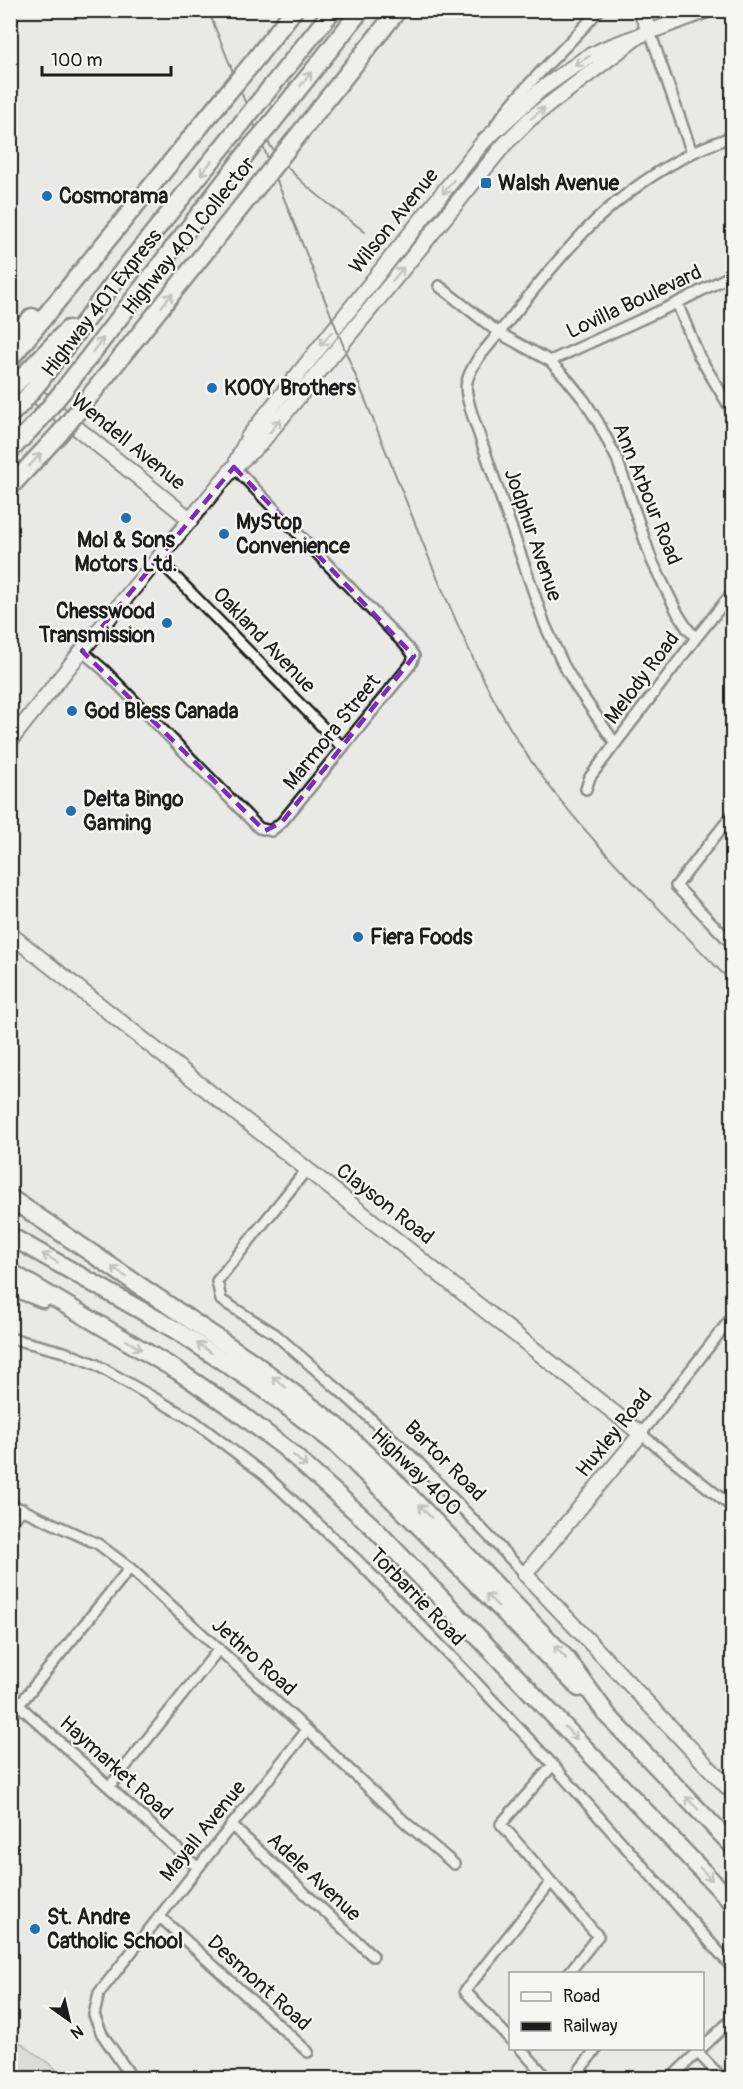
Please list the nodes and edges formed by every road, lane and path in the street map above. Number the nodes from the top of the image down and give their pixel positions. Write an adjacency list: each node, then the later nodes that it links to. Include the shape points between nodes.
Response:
1 (294, 10): 15 (highway, bridge)
2 (333, 10): 24 (highway, Highway 401 Express, one-way to 24, bridge)
3 (361, 10): 26 (highway, Highway 401 Express, one-way to 3, bridge, via 62,392)
4 (398, 10): 11 (highway, Highway 401 Collector)
5 (408, 10): 11 (highway)
6 (599, 10): 13 (street, Wilson Avenue, via 512,102)
7 (640, 10): 9 (main road)
8 (708, 10): 9 (main road)
9 (650, 32): 10 (main road); 14 (street)
10 (636, 38): 13 (main road, one-way to 13, via 587,57 540,90); 27 (main road, Wilson Avenue, one-way to 10, via 260,444 504,145 530,119)
11 (353, 68): 28 (highway, Highway 401 Collector, one-way to 11, bridge, via 60,433)
12 (732, 136): 14 (street, Jodphur Avenue)
13 (484, 141): 27 (main road, Wilson Avenue, one-way to 27, via 249,436)
14 (692, 153): 19 (street, Jodphur Avenue, via 647,180 598,219)
15 (136, 204): 20 (highway); 21 (highway)
16 (732, 275): 18 (street, Lovilla Boulevard)
17 (439, 286): 19 (street, Ann Arbour Road)
18 (677, 303): 22 (street, Lovilla Boulevard); 25 (street, via 699,356)
19 (499, 333): 22 (street, Ann Arbour Road); 35 (street, Jodphur Avenue, via 466,378 465,393 545,625 572,680)
20 (10, 340)
21 (11, 359)
22 (550, 361): 32 (street, Ann Arbour Road, via 584,400 606,435 652,561 678,614)
23 (10, 374): 29 (main road, Wendell Avenue)
24 (14, 403)
25 (732, 411)
26 (10, 451)
27 (234, 467): 29 (main road, Wilson Avenue); 36 (street, Marmora Street, via 414,656)
28 (10, 487)
29 (190, 520): 30 (main road, Wilson Avenue)
30 (158, 559): 33 (main road, Wilson Avenue); 36 (street, Oakland Avenue)
31 (732, 593): 32 (street, Melody Road)
32 (696, 638): 35 (street, Melody Road)
33 (82, 651): 34 (main road, Wilson Avenue); 36 (street, Marmora Street, via 266,831 277,828)
34 (10, 741)
35 (615, 743): 37 (street, Melody Road, via 590,777)
36 (342, 747)
37 (586, 789)
38 (732, 815): 40 (street, via 676,886)
39 (10, 933): 41 (main road, Clayson Road)
40 (732, 944)
41 (307, 1169): 49 (main road, Clayson Road); 55 (street, Bartor Road, via 217,1281 221,1300 275,1334 347,1397 418,1461)
42 (10, 1198): 60 (highway, Highway 400, one-way to 42, via 566,1658 402,1488 336,1426 254,1363)
43 (10, 1236): 60 (highway, one-way to 43, via 336,1444 263,1388 174,1329)
44 (10, 1272): 46 (highway)
45 (10, 1286): 46 (highway)
46 (84, 1315): 70 (highway, one-way to 70, via 238,1412 324,1481 372,1526)
47 (732, 1317): 49 (street, Huxley Road)
48 (10, 1338): 62 (street, Torbarrie Road, via 95,1364 194,1421 265,1475 356,1559)
49 (641, 1434): 51 (street, Clayson Road); 55 (main road, Huxley Road)
50 (10, 1504): 52 (street, Jethro Road)
51 (732, 1508)
52 (22, 1509): 53 (street); 54 (street, Jethro Road, via 98,1544)
53 (10, 1523)
54 (130, 1568): 56 (street, Jethro Road); 58 (street)
55 (525, 1574): 64 (main road, Bartor Road)
56 (219, 1649): 61 (street, Jethro Road); 63 (street)
57 (10, 1697): 58 (street, Haymarket Road)
58 (20, 1706): 59 (street); 63 (street, Haymarket Road)
59 (10, 1716)
60 (608, 1716): 66 (highway, Highway 400, one-way to 60)
61 (307, 1730): 65 (street, Mayall Avenue); 67 (street, Jethro Road)
62 (553, 1766): 69 (street, via 501,1824); 73 (street, Torbarrie Road)
63 (110, 1786): 68 (street, Haymarket Road)
64 (732, 1792)
65 (231, 1825): 68 (street, Mayall Avenue); 72 (street, Adele Avenue)
66 (732, 1845)
67 (454, 1864)
68 (197, 1867): 71 (street, Mayall Avenue)
69 (551, 1882): 74 (street, via 598,1936); 76 (street, via 465,1991)
70 (732, 1902)
71 (159, 1916): 82 (street, Desmont Road); 83 (street, Mayall Avenue, via 99,1993 94,2015)
72 (373, 1956)
73 (732, 1967)
74 (570, 1972)
75 (732, 2019): 77 (street)
76 (509, 2038)
77 (704, 2044)
78 (521, 2050): 86 (street)
79 (596, 2050): 87 (street)
80 (698, 2050): 88 (street)
81 (700, 2050): 89 (street)
82 (308, 2052)
83 (132, 2079)
84 (452, 2079): 85 (street)
85 (466, 2079)
86 (548, 2079)
87 (573, 2079)
88 (671, 2079)
89 (722, 2079)

